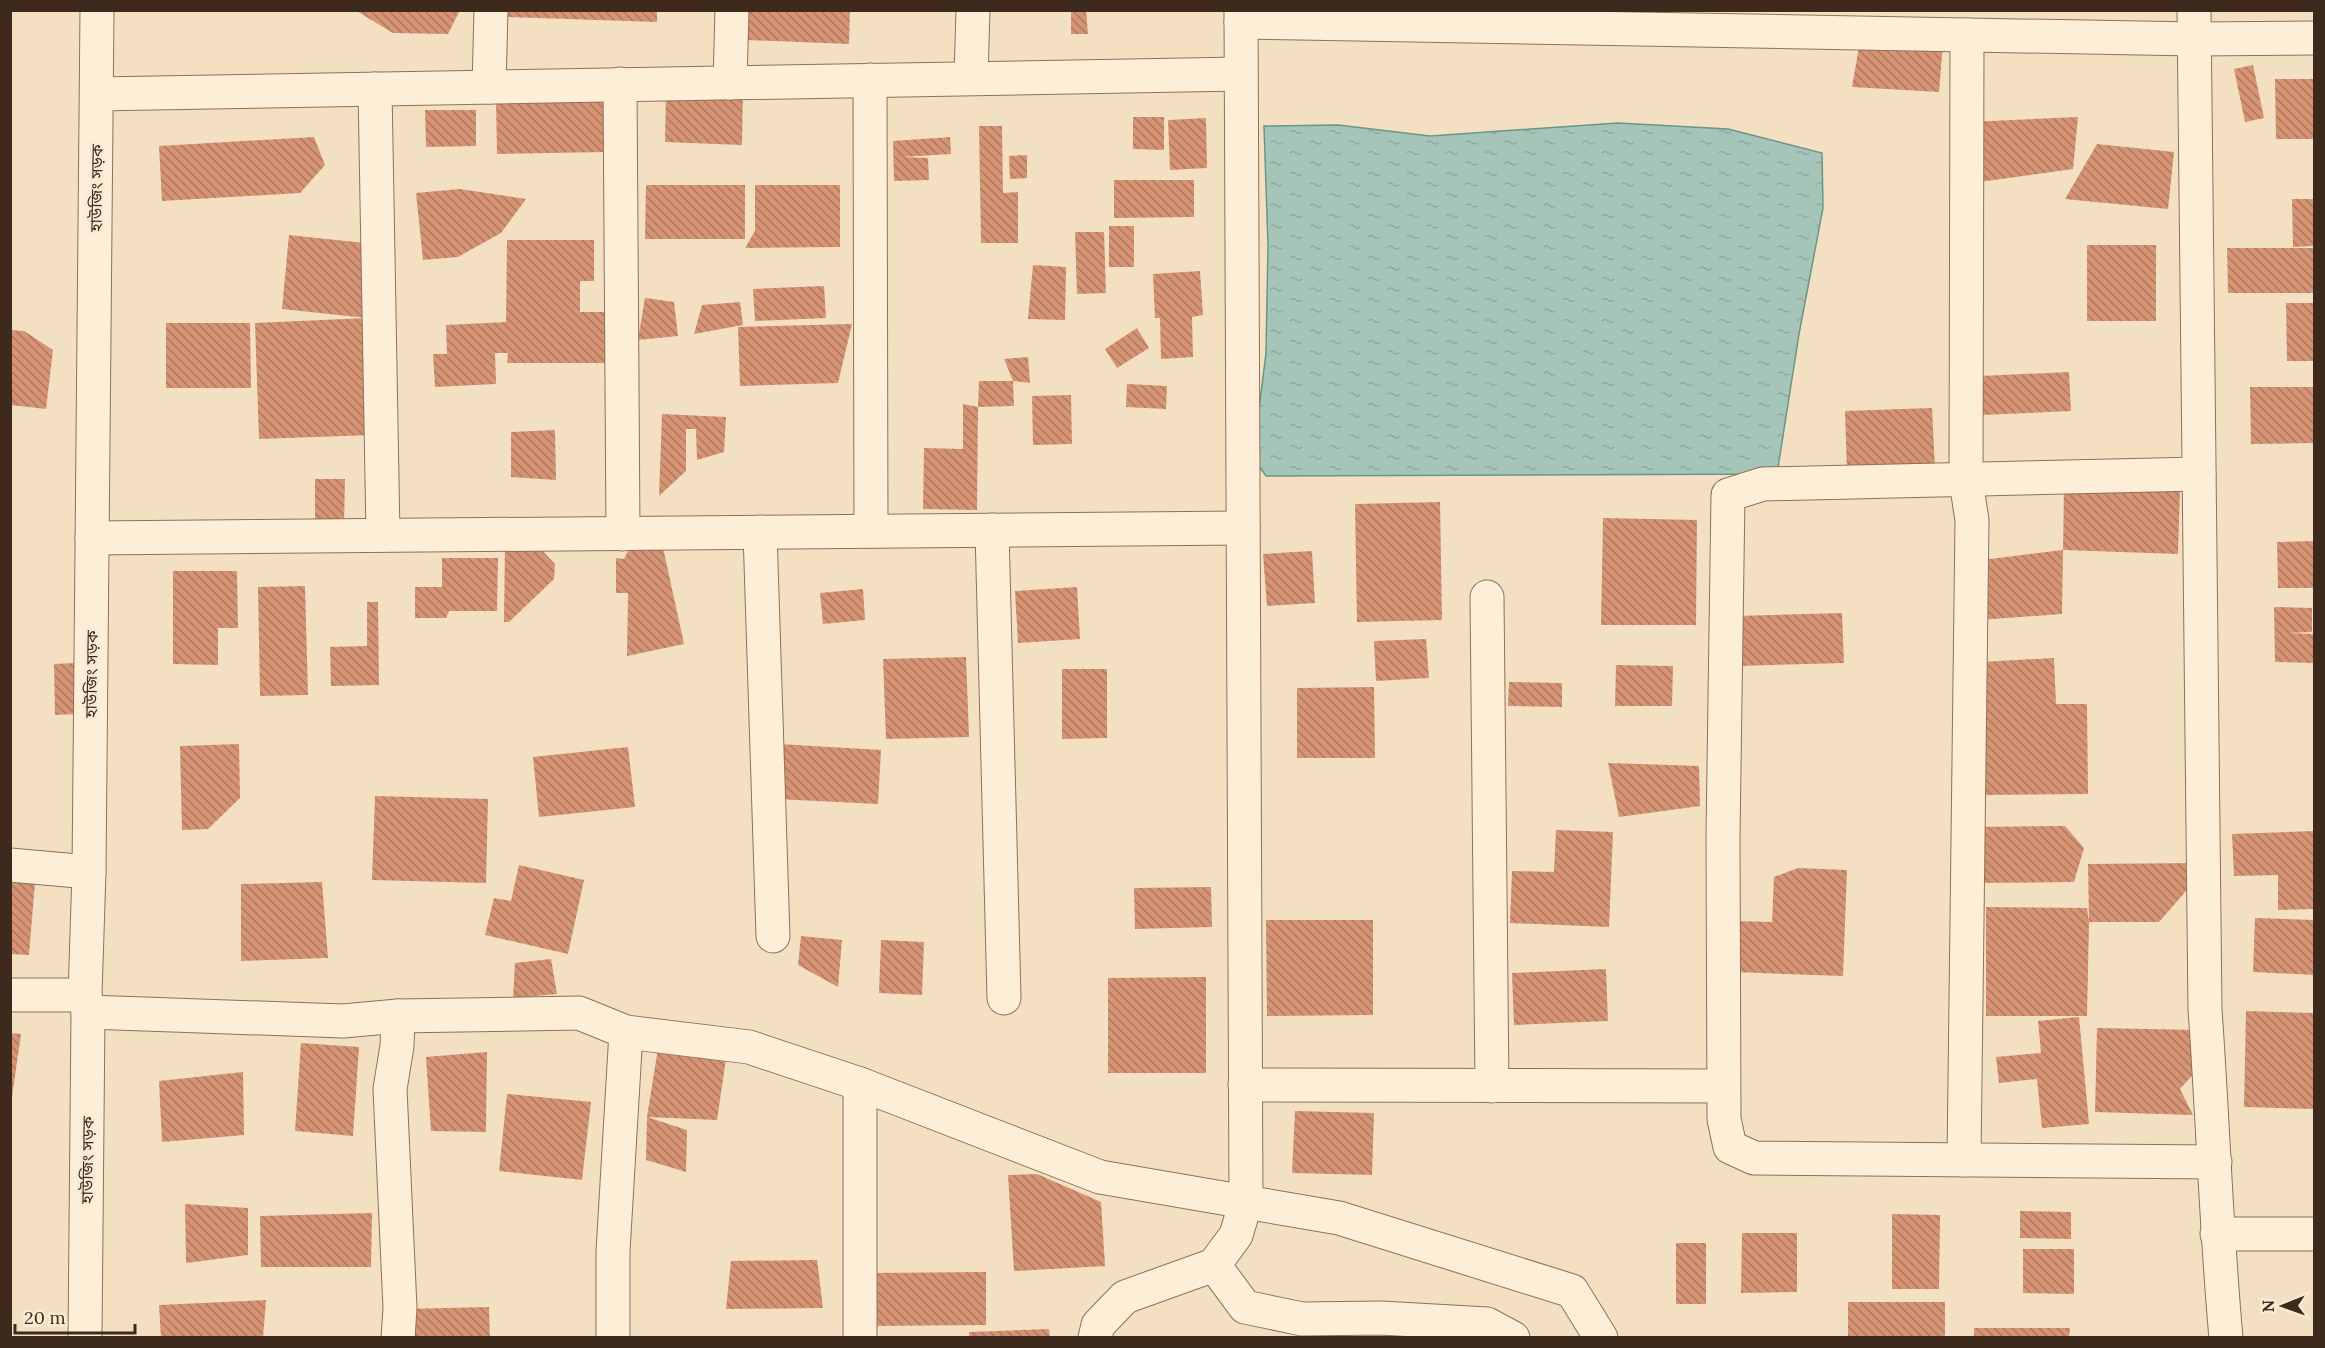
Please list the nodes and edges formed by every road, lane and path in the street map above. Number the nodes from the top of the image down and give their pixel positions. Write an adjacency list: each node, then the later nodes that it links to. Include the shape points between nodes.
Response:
1 (97, 10): 17 (street, হাউজিং সড়ক)
2 (491, 10): 15 (street)
3 (732, 10): 13 (street)
4 (973, 10): 11 (street)
5 (1241, 16): 6 (street); 10 (street)
6 (1469, 18): 8 (street)
7 (2194, 25): 8 (street); 9 (street); 18 (street)
8 (1967, 35): 19 (street)
9 (2314, 38)
10 (1241, 74): 11 (street); 20 (street)
11 (971, 78): 12 (street)
12 (870, 80): 13 (street); 22 (street)
13 (730, 82): 14 (street)
14 (620, 84): 15 (street); 24 (street)
15 (489, 87): 16 (street)
16 (375, 89): 17 (street); 25 (street)
17 (97, 94): 26 (street, হাউজিং সড়ক)
18 (2199, 474): 19 (street); 41 (street, via 2205,1010)
19 (1966, 481): 39 (street, via 1763,484 1728,495); 40 (street, via 1972,520)
20 (1243, 528): 21 (street); 37 (street)
21 (992, 530): 22 (street); 32 (street)
22 (871, 531): 23 (street)
23 (760, 532): 24 (street); 30 (street)
24 (623, 534): 25 (street)
25 (383, 535): 26 (street)
26 (92, 538): 29 (street, হাউজিং সড়ক)
27 (1487, 597): 38 (street)
28 (10, 865): 29 (street)
29 (89, 872): 33 (street, হাউজিং সড়ক)
30 (773, 936)
31 (10, 994): 33 (street)
32 (1004, 998)
33 (87, 1003): 34 (street, via 343,1021); 46 (street, হাউজিং সড়ক)
34 (399, 1016): 35 (street, via 579,1013); 47 (street, via 390,1089)
35 (626, 1032): 36 (street, via 749,1047); 48 (street, via 613,1251)
36 (860, 1084): 42 (street, via 1100,1177); 49 (street)
37 (1245, 1085): 38 (street); 42 (street)
38 (1492, 1086): 39 (street)
39 (1723, 1086): 40 (street, via 1730,1147 1754,1158)
40 (1964, 1160): 41 (street)
41 (2216, 1161): 43 (street)
42 (1246, 1202): 45 (street, via 1236,1235); 52 (street, via 1339,1218 1572,1291)
43 (2217, 1234): 44 (street); 53 (street)
44 (2314, 1234)
45 (1214, 1264): 50 (street, via 1125,1297 1098,1325); 51 (street, via 1245,1307 1302,1319 1381,1318 1486,1324)
46 (85, 1338)
47 (399, 1338)
48 (613, 1338)
49 (861, 1338)
50 (1095, 1338)
51 (1513, 1338)
52 (1601, 1338)
53 (2226, 1338)

